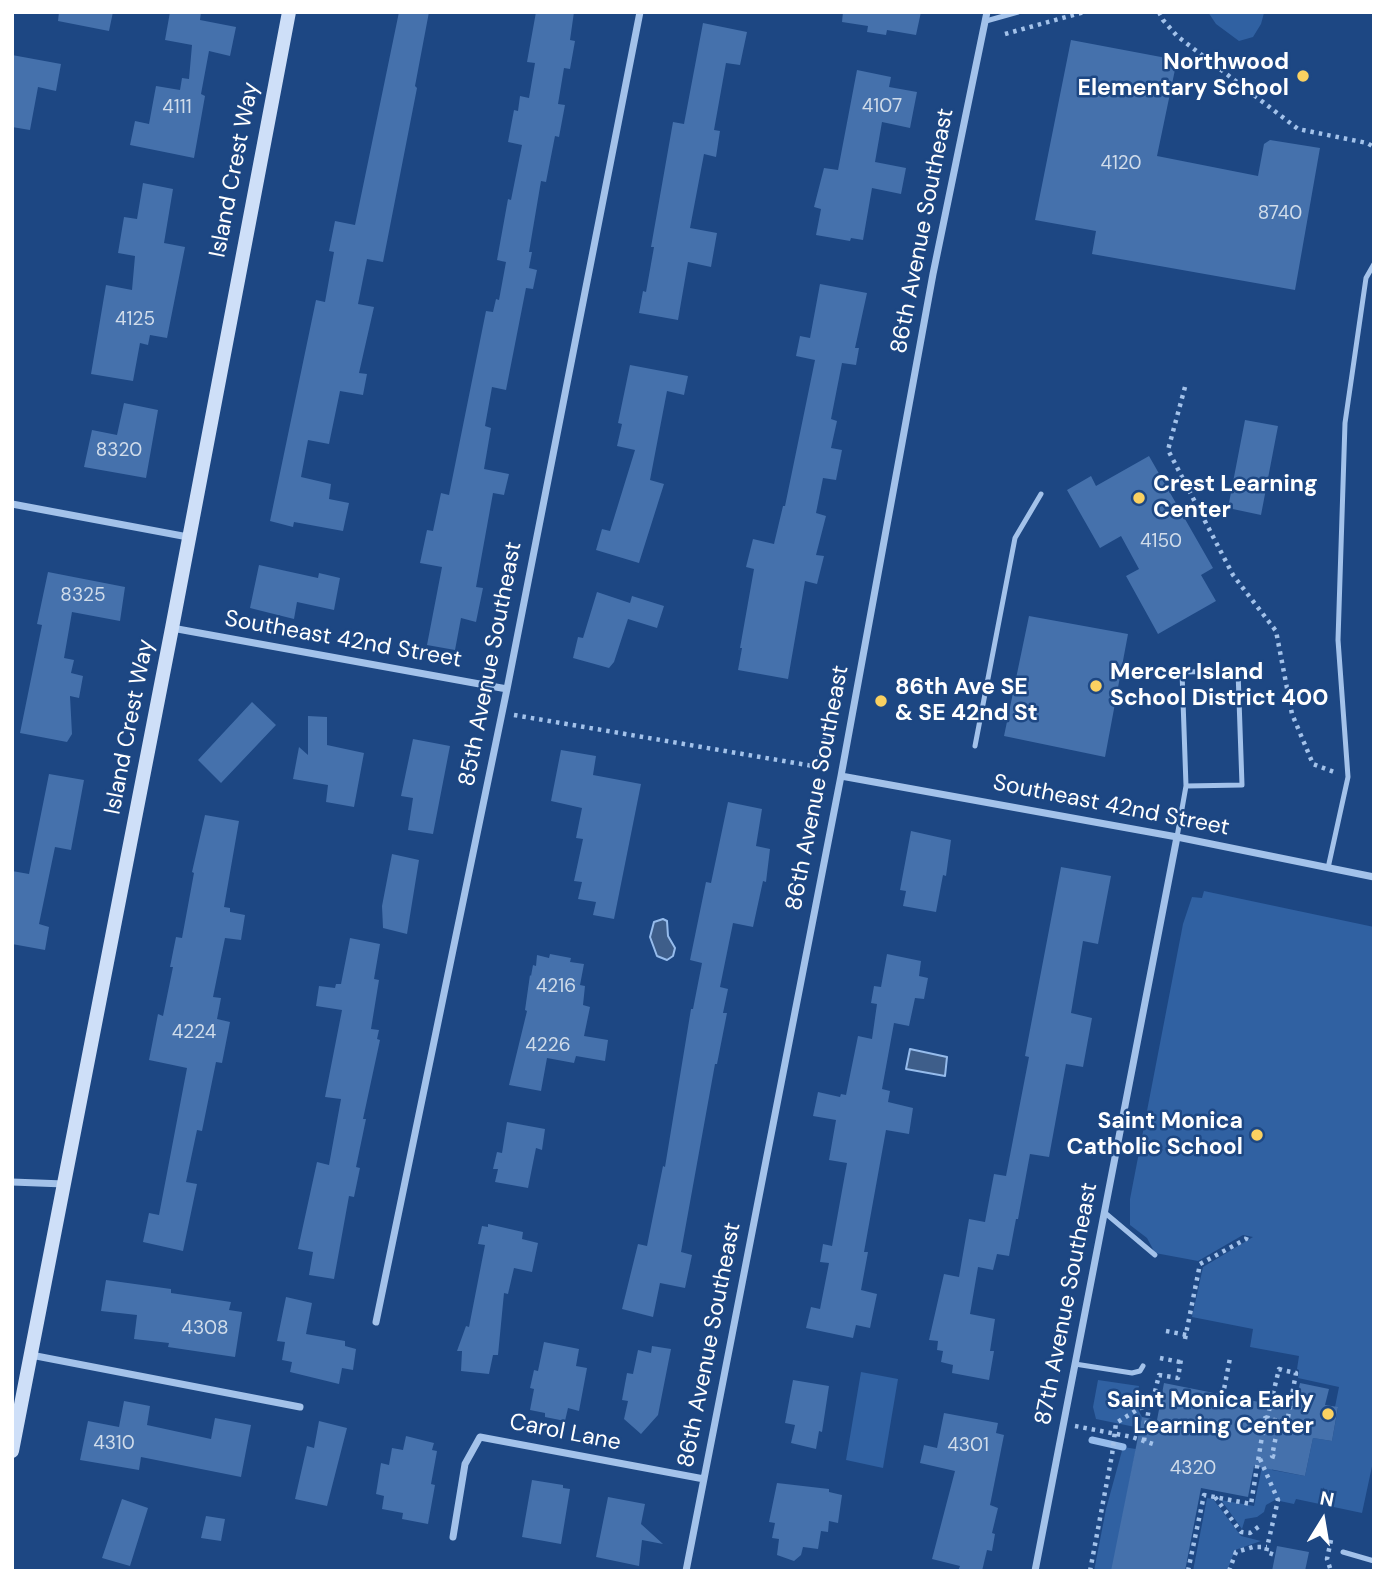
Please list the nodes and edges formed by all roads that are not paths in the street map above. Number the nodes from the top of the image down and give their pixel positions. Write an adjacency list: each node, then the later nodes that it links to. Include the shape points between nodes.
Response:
1 (289, 12): 8 (main road, Island Crest Way)
2 (640, 12): 10 (street, 85th Avenue Southeast)
3 (1018, 12): 4 (lane)
4 (987, 16): 12 (street, 86th Avenue Southeast, via 933,274)
5 (1374, 264): 15 (lane, via 1366,278 1345,423 1338,640 1348,777)
6 (1041, 495): 11 (lane, via 1015,538)
7 (12, 504): 8 (street)
8 (188, 537): 9 (main road, Island Crest Way)
9 (172, 628): 10 (street, Southeast 42nd Street); 18 (main road, Island Crest Way)
10 (507, 689): 21 (street, 85th Avenue Southeast)
11 (975, 746)
12 (841, 776): 14 (street, Southeast 42nd Street); 27 (street, 86th Avenue Southeast)
13 (1186, 786): 13 (lane, via 1242,785 1238,671 1182,673); 14 (lane)
14 (1177, 837): 15 (street, Southeast 42nd Street); 19 (street, 87th Avenue Southeast)
15 (1328, 868): 16 (street, Southeast 42nd Street)
16 (1374, 877)
17 (12, 1182): 18 (street)
18 (64, 1184): 22 (main road, Island Crest Way)
19 (1104, 1212): 20 (lane); 23 (street, 87th Avenue Southeast)
20 (1155, 1255)
21 (376, 1322)
22 (31, 1355): 25 (street); 26 (main road, Island Crest Way)
23 (1075, 1364): 24 (lane, via 1132,1373); 32 (street, 87th Avenue Southeast)
24 (1143, 1366)
25 (300, 1406)
26 (12, 1451)
27 (704, 1479): 28 (street, Carol Lane, via 480,1437 465,1464); 31 (street, 86th Avenue Southeast)
28 (453, 1537)
29 (1343, 1552): 30 (lane)
30 (1374, 1561)
31 (686, 1571)
32 (1035, 1571)

